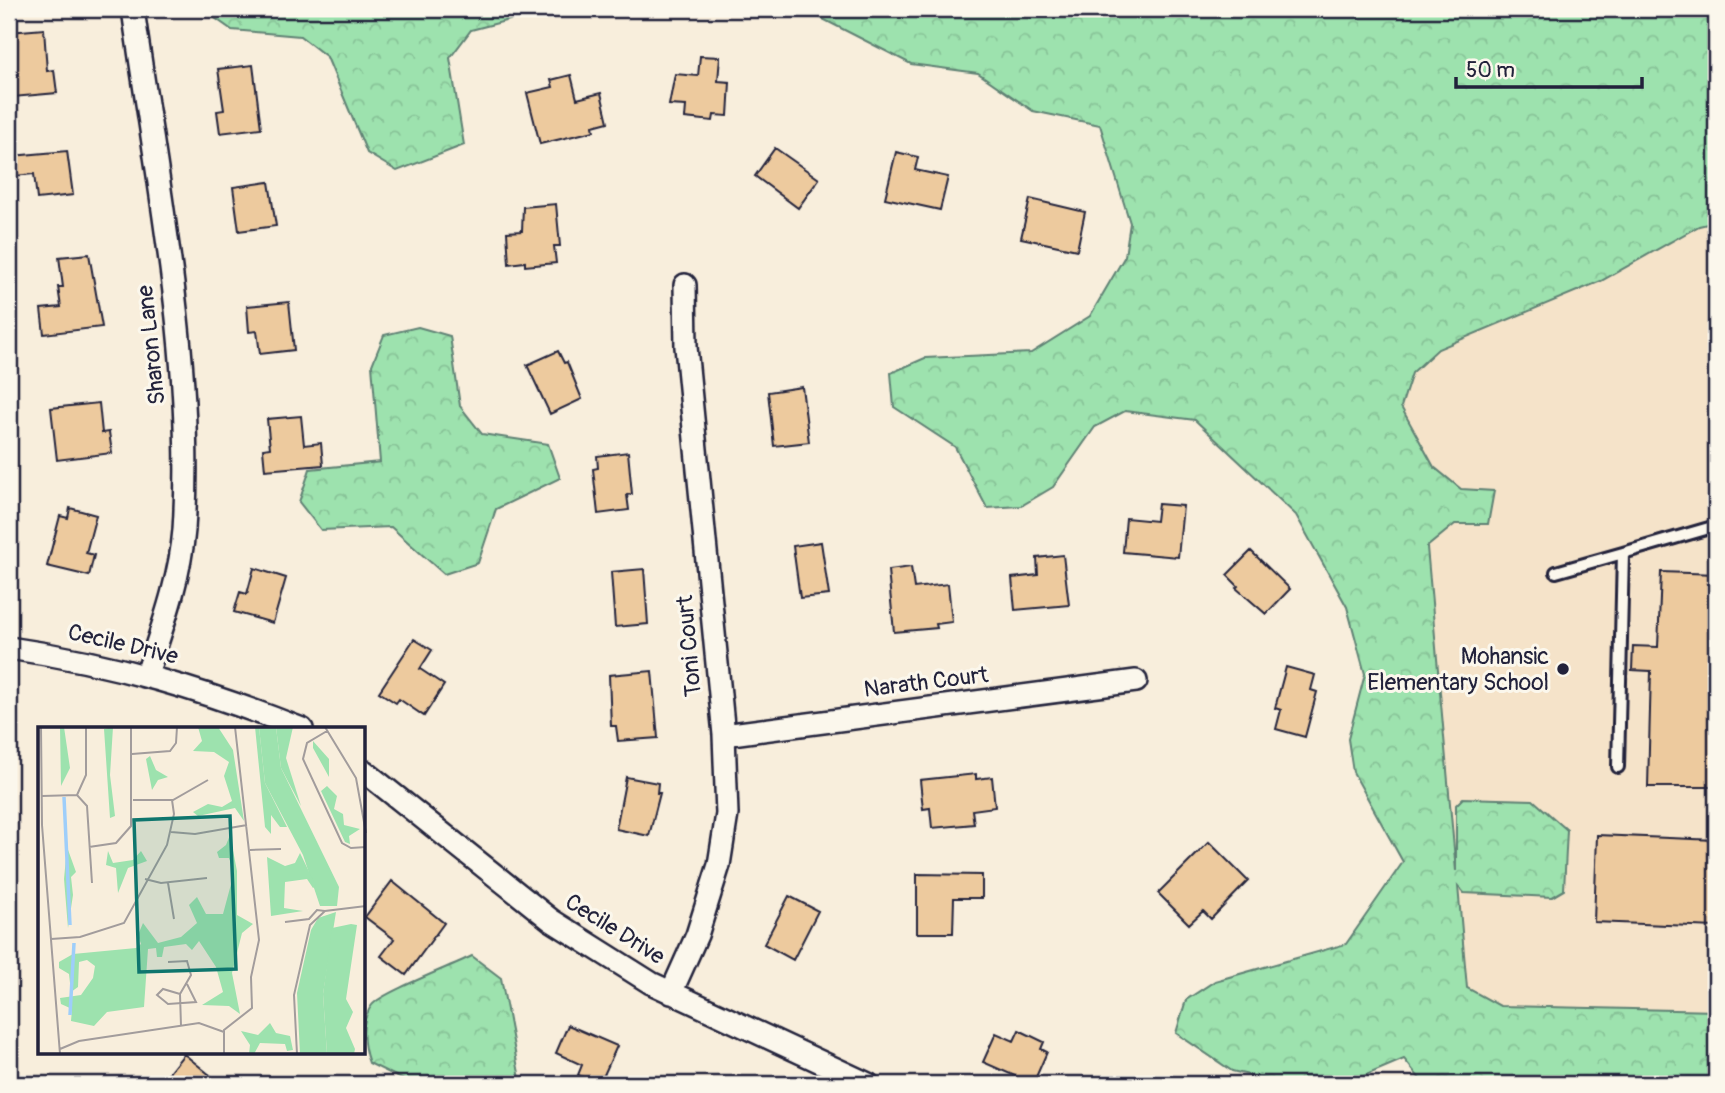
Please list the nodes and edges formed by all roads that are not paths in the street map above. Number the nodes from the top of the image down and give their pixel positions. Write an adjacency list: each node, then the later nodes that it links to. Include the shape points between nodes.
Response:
1 (132, 9): 7 (street, Sharon Lane, via 185,411 184,532 170,604)
2 (685, 285): 10 (street, Toni Court)
3 (1716, 526): 4 (lane)
4 (1623, 553): 5 (lane); 11 (lane)
5 (1556, 572)
6 (9, 648): 7 (street, Cecile Drive)
7 (147, 674): 9 (street, Cecile Drive)
8 (1136, 681): 10 (street, Narath Court)
9 (297, 727)
10 (724, 735): 13 (street, Toni Court, via 727,814 719,865 697,935)
11 (1618, 767)
12 (366, 773): 13 (street, Cecile Drive, via 551,920)
13 (671, 993): 14 (street, Cecile Drive)
14 (868, 1084)

